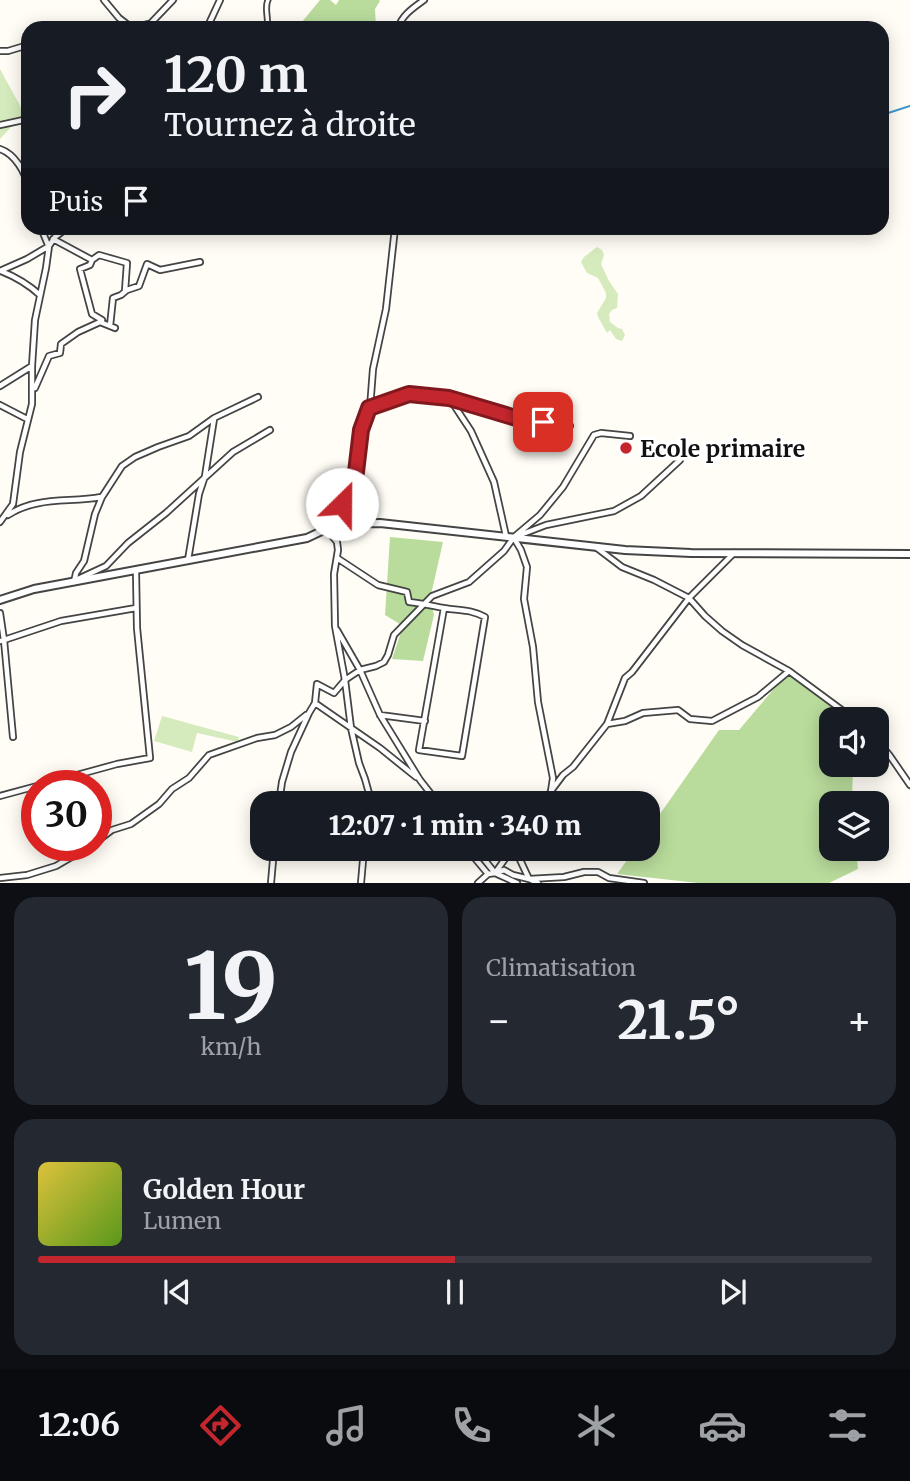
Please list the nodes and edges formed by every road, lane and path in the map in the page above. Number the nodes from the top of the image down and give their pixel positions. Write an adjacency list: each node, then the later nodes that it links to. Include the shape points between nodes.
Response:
1 (104, 0): 6 (street)
2 (173, 0): 7 (street)
3 (220, 0): 8 (street)
4 (268, 0): 9 (street)
5 (424, 0): 10 (street)
6 (123, 21)
7 (153, 21)
8 (210, 21)
9 (266, 21)
10 (401, 21)
11 (21, 46): 12 (street)
12 (0, 51)
13 (21, 120): 14 (street)
14 (0, 125)
15 (0, 149): 16 (street)
16 (21, 169)
17 (44, 235): 21 (street)
18 (58, 235): 20 (street)
19 (394, 235): 34 (street)
20 (53, 239): 21 (street); 22 (street)
21 (49, 246): 25 (street); 25 (street, via 0,271 17,277)
22 (92, 260): 24 (street, via 99,255 127,262); 27 (street, via 80,269 92,314)
23 (200, 262): 24 (street, via 160,270 147,264 139,286)
24 (124, 292): 26 (street, via 113,298)
25 (40, 295): 28 (street)
26 (113, 306): 27 (street); 27 (street, via 112,327)
27 (101, 321): 30 (street, via 61,344 60,353 49,355)
28 (32, 366): 29 (street); 30 (street)
29 (0, 386)
30 (33, 392): 36 (street)
31 (258, 397): 35 (street)
32 (449, 398): 34 (street, via 409,394); 37 (street, via 516,418); 45 (street, via 471,431 494,482)
33 (0, 405): 36 (street)
34 (369, 408): 44 (street, via 352,487)
35 (214, 418): 41 (street); 42 (street, via 189,436 122,466)
36 (27, 419): 43 (street, via 13,504)
37 (570, 426)
38 (270, 430): 41 (street)
39 (630, 436): 45 (street, via 594,435 540,515)
40 (680, 460): 45 (street, via 641,496 614,511)
41 (205, 476): 50 (street); 52 (street, via 106,566)
42 (102, 497): 43 (street, via 37,502 10,513); 52 (street)
43 (0, 523)
44 (326, 529): 45 (street, via 380,523); 49 (street, via 337,542); 50 (street, via 307,538)
45 (510, 537): 46 (street); 55 (street, via 504,551 469,582 432,596); 82 (street, via 527,567 524,599 553,778)
46 (596, 547): 47 (street); 53 (street, via 622,567)
47 (734, 553): 48 (street); 53 (street)
48 (910, 554)
49 (337, 558): 55 (street, via 378,585 407,592 409,602); 59 (street)
50 (188, 560): 51 (street)
51 (136, 570): 52 (street); 56 (street)
52 (74, 582): 54 (street)
53 (689, 598): 62 (street, via 742,645); 71 (street, via 625,678)
54 (0, 600)
55 (426, 603): 57 (street); 61 (street, via 394,635 384,662)
56 (136, 608): 60 (street, via 61,621); 75 (street, via 150,758)
57 (444, 608): 70 (street); 70 (street, via 485,617 463,756 419,750)
58 (0, 613): 60 (street)
59 (335, 626): 61 (street); 63 (street)
60 (2, 640): 64 (street)
61 (360, 670): 63 (street); 69 (street)
62 (789, 671): 67 (street); 71 (street, via 758,697 712,721 690,719 678,710 643,713)
63 (345, 680): 66 (street, via 334,693 317,684); 72 (street)
64 (9, 684): 65 (street); 73 (street)
65 (0, 688)
66 (315, 703): 68 (street); 72 (street)
67 (838, 707)
68 (309, 713): 79 (street, via 291,752); 84 (street, via 275,735 209,755 159,804 131,824)
69 (380, 715): 70 (street); 76 (street)
70 (425, 720)
71 (607, 724): 82 (street)
72 (351, 728): 76 (street); 80 (street)
73 (13, 737)
74 (889, 755): 77 (street)
75 (95, 770)
76 (420, 780): 81 (street)
77 (910, 785)
78 (21, 790): 83 (street)
79 (281, 791)
80 (369, 791)
81 (429, 791)
82 (551, 791)
83 (0, 796)
84 (112, 830)
85 (65, 861): 93 (street, via 27,875)
86 (273, 861): 95 (street)
87 (363, 861): 96 (street)
88 (479, 861): 92 (street)
89 (484, 861): 92 (street)
90 (502, 861): 92 (street)
91 (519, 861): 94 (street)
92 (491, 873): 94 (street, via 504,870); 97 (street); 98 (street)
93 (0, 878)
94 (529, 879): 99 (street); 100 (street, via 598,872)
95 (271, 883)
96 (361, 883)
97 (478, 883)
98 (517, 883)
99 (538, 883)
100 (645, 883)

